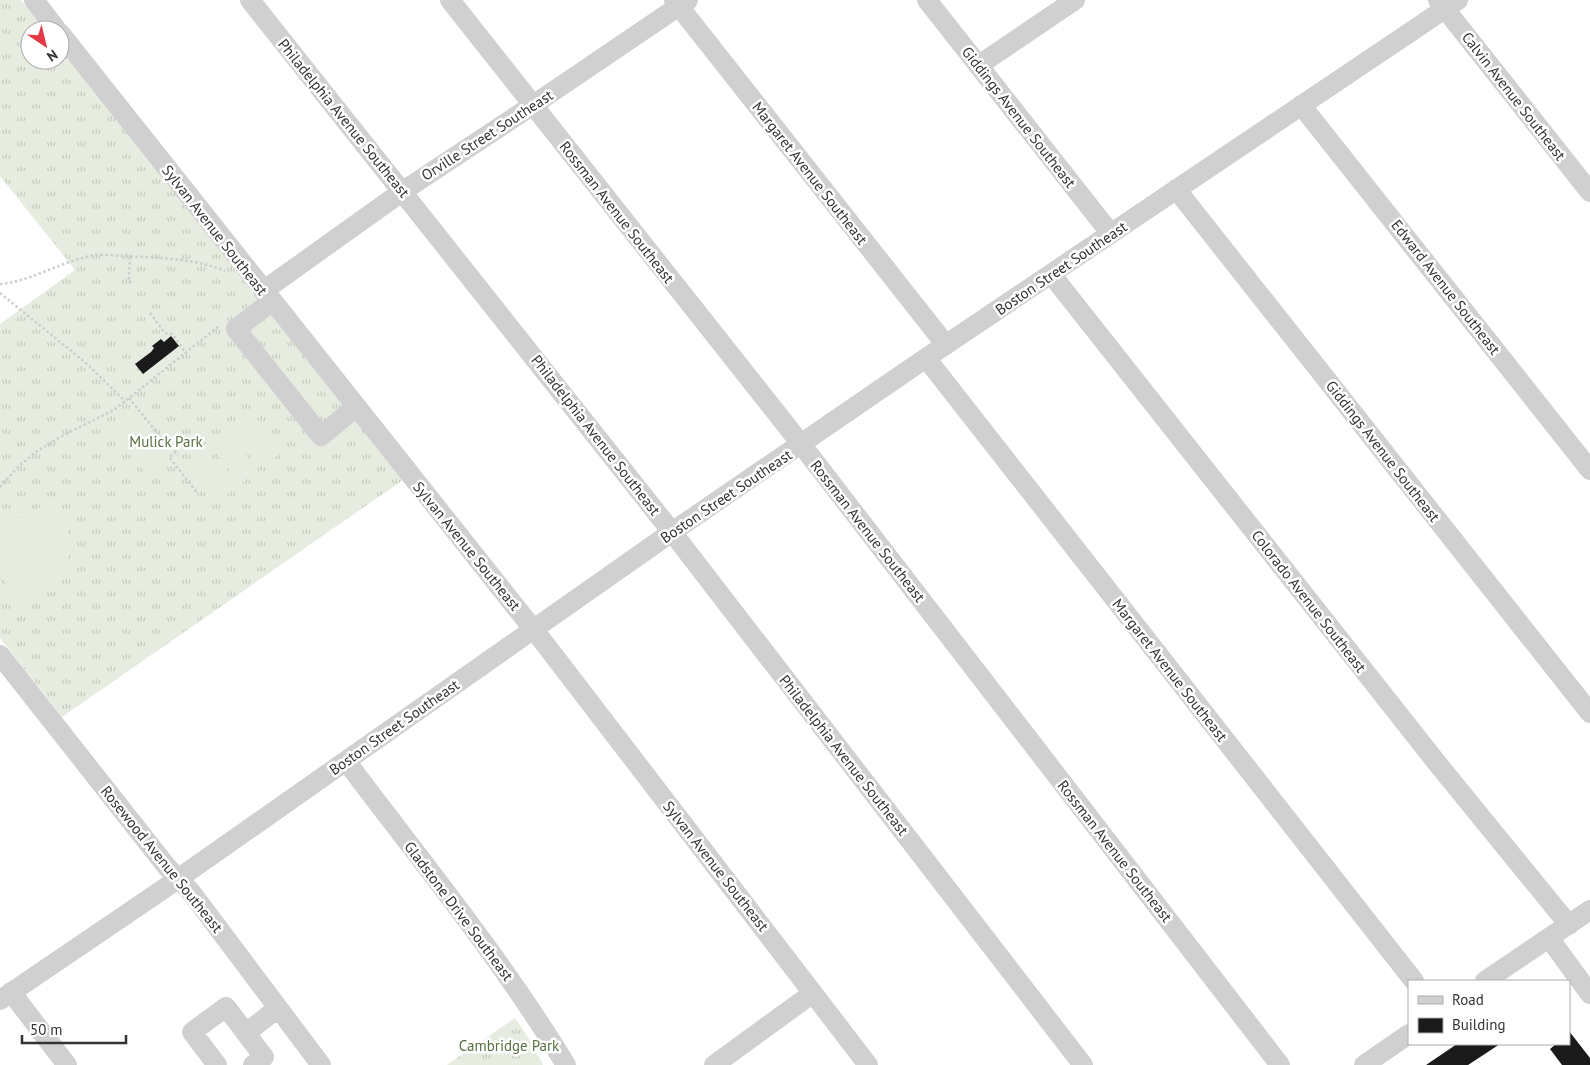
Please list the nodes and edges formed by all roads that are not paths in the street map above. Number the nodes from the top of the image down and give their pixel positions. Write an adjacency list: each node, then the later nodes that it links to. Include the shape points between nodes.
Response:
1 (34, 0): 8 (street)
2 (250, 0): 14 (street, Philadelphia Avenue Southeast)
3 (450, 0): 11 (street, Rossman Avenue Southeast)
4 (927, 0): 10 (street, Giddings Avenue Southeast)
5 (1075, 0): 10 (street)
6 (680, 2): 11 (street, Orville Street Southeast); 19 (street, Margaret Avenue Southeast)
7 (1447, 3): 12 (street, Boston Street Southeast); 15 (street, Calvin Avenue Southeast)
8 (49, 20)
9 (70, 47): 18 (street, Sylvan Avenue Southeast)
10 (979, 65): 16 (street, Giddings Avenue Southeast)
11 (533, 105): 14 (street, Orville Street Southeast); 22 (street, Rossman Avenue Southeast)
12 (1301, 105): 13 (street, Boston Street Southeast); 23 (street, Edward Avenue Southeast)
13 (1176, 189): 16 (street, Boston Street Southeast); 27 (street, Giddings Avenue Southeast)
14 (403, 191): 18 (street, Orville Street Southeast); 24 (street, Philadelphia Avenue Southeast)
15 (1590, 192)
16 (1111, 234): 17 (street, Boston Street Southeast)
17 (1051, 274): 19 (street, Boston Street Southeast); 31 (street, Colorado Avenue Southeast)
18 (268, 296): 21 (street, Sylvan Avenue Southeast); 21 (street, Orville Street Southeast, via 236,329 321,436)
19 (946, 345): 20 (street, Boston Street Southeast)
20 (926, 358): 22 (street, Boston Street Southeast); 33 (street, Margaret Avenue Southeast)
21 (356, 407): 25 (street, Sylvan Avenue Southeast)
22 (801, 444): 24 (street, Boston Street Southeast); 50 (street, Rossman Avenue Southeast)
23 (1590, 470)
24 (672, 532): 25 (street, Boston Street Southeast); 49 (street, Philadelphia Avenue Southeast)
25 (534, 630): 28 (street, Boston Street Southeast); 35 (street, Sylvan Avenue Southeast)
26 (0, 655): 29 (street, Rosewood Avenue Southeast)
27 (1590, 713)
28 (346, 761): 29 (street, Boston Street Southeast); 46 (street, Gladstone Drive Southeast, via 541,1022)
29 (178, 878): 37 (street, Boston Street Southeast); 38 (street, Rosewood Avenue Southeast)
30 (1590, 910): 31 (street)
31 (1569, 925): 32 (street)
32 (1549, 938): 34 (street); 36 (street)
33 (1413, 980)
34 (1486, 980)
35 (813, 993): 47 (street); 48 (street, Sylvan Avenue Southeast)
36 (1590, 994)
37 (6, 996): 42 (street)
38 (278, 1008): 39 (street); 45 (street, Rosewood Avenue Southeast)
39 (246, 1033): 43 (street, via 226,1007 192,1032); 44 (street, via 264,1057)
40 (1408, 1035): 41 (street)
41 (1386, 1059): 51 (street)
42 (67, 1065)
43 (217, 1065)
44 (253, 1065)
45 (321, 1065)
46 (566, 1065)
47 (714, 1065)
48 (868, 1065)
49 (1083, 1065)
50 (1280, 1065)
51 (1364, 1065)

